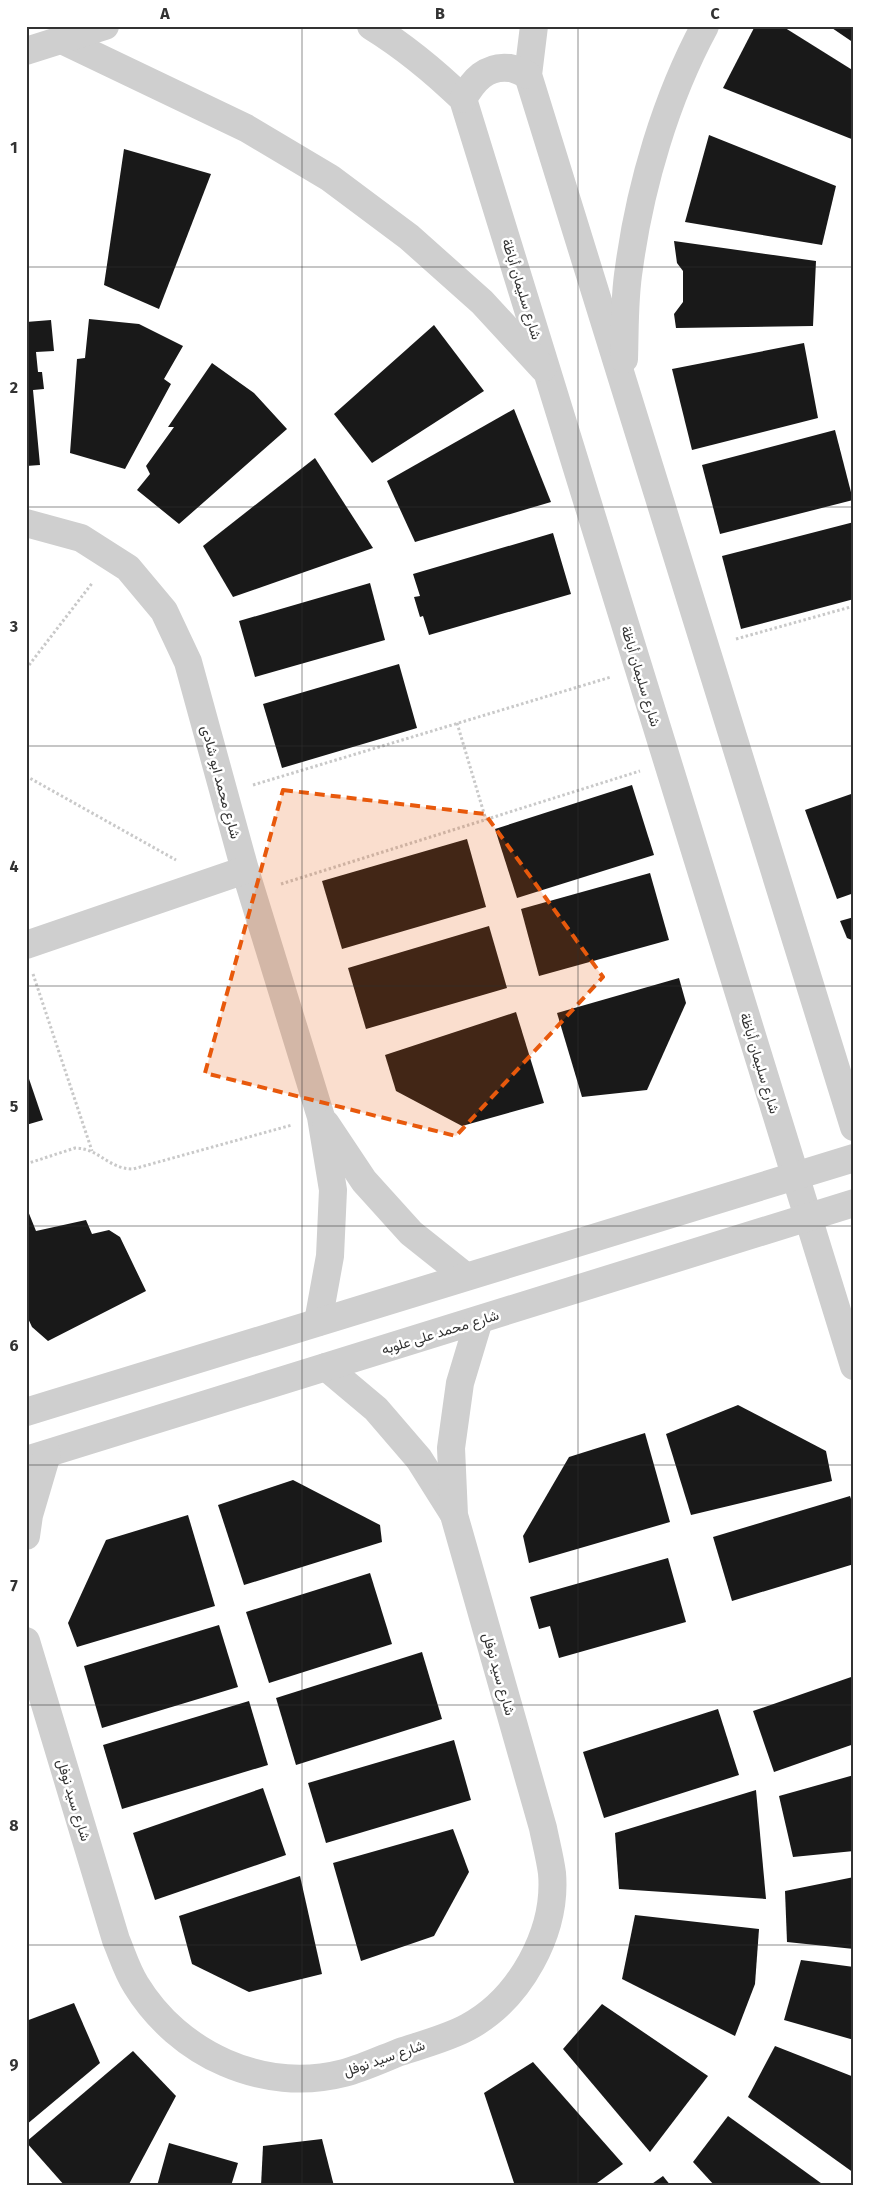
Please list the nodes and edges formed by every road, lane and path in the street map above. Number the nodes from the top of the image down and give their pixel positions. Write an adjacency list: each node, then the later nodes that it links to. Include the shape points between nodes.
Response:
1 (106, 26): 5 (street)
2 (371, 26): 8 (street, شارع سليمان أباظة, via 397,42)
3 (534, 26): 7 (street)
4 (706, 26): 10 (street, via 688,58 650,161 628,269)
5 (62, 40): 6 (street); 9 (street, via 246,128 330,178 409,237 453,276 482,302)
6 (26, 51)
7 (528, 75): 8 (street, via 510,68 490,70 473,81); 10 (street)
8 (463, 99): 9 (street, شارع سليمان أباظة)
9 (549, 374): 15 (street, شارع سليمان أباظة)
10 (623, 378): 14 (street)
11 (26, 523): 12 (street, شارع محمد ابو شادى, via 80,538)
12 (112, 558): 16 (path); 20 (street, شارع محمد ابو شادى, via 128,568 164,610 188,662)
13 (854, 606): 14 (path)
14 (706, 648): 26 (street)
15 (639, 668): 17 (path); 18 (street, شارع سليمان أباظة)
16 (26, 669)
17 (457, 723): 20 (path); 21 (path)
18 (668, 762): 21 (path); 30 (street, شارع سليمان أباظة)
19 (26, 776): 22 (path)
20 (224, 794): 23 (street, شارع محمد ابو شادى)
21 (486, 820): 23 (path)
22 (213, 881): 23 (street); 24 (street)
23 (248, 882): 25 (street, شارع محمد ابو شادى)
24 (29, 958): 27 (path)
25 (321, 1117): 27 (path, via 133,1169 112,1165); 33 (street, شارع محمد ابو شادى, via 364,1181 411,1233); 35 (street, شارع محمد ابو شادى, via 333,1190 330,1256)
26 (854, 1127)
27 (92, 1151): 29 (path, via 75,1148)
28 (854, 1158): 30 (street)
29 (26, 1164)
30 (795, 1176): 32 (street, شارع سليمان أباظة); 33 (street)
31 (854, 1203): 32 (street, شارع محمد على علوبه)
32 (808, 1217): 34 (street, شارع محمد على علوبه); 36 (street, شارع سليمان أباظة)
33 (465, 1276): 35 (street)
34 (479, 1320): 37 (street, شارع محمد على علوبه); 40 (street, شارع سيد نوفل, via 460,1383 451,1448)
35 (318, 1322): 38 (street)
36 (854, 1366)
37 (326, 1367): 39 (street, شارع محمد على علوبه); 40 (street, شارع سيد نوفل, via 376,1409 419,1459)
38 (28, 1410)
39 (37, 1457): 41 (street)
40 (454, 1515): 42 (street, شارع سيد نوفل, via 543,1828 552,1873 548,1919 532,1963 504,2000 475,2022 343,2074 295,2079 247,2072 202,2053 165,2023 135,1984 116,1940)
41 (26, 1536)
42 (26, 1641)

